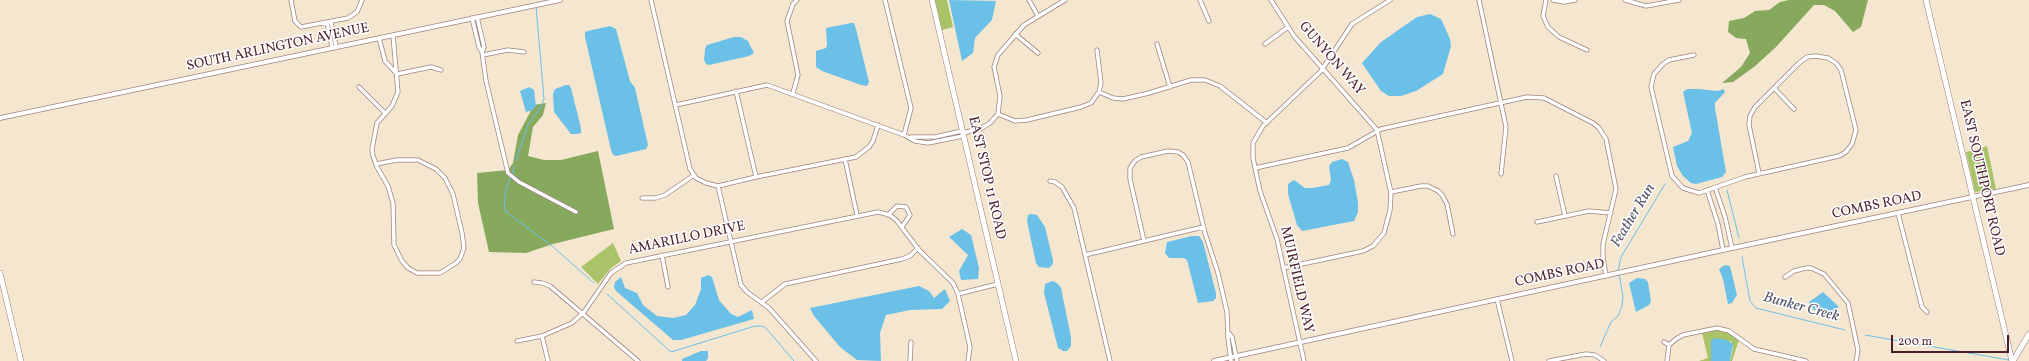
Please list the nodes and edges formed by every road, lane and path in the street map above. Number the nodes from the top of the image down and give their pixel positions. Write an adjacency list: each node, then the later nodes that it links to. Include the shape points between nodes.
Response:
1 (291, 0): 24 (street, via 295,21 301,27)
2 (362, 0): 24 (street, via 353,16)
3 (560, 0): 21 (street, SOUTH ARLINGTON AVENUE)
4 (651, 0): 48 (street)
5 (797, 0): 46 (street, via 787,21 798,75)
6 (885, 0): 57 (street, via 911,108)
7 (932, 0): 56 (main road, EAST STOP 11 ROAD)
8 (1029, 0): 20 (street)
9 (1065, 0): 20 (street)
10 (1200, 0): 23 (street)
11 (1271, 0): 25 (street, GUNYON WAY)
12 (1390, 0): 38 (street, MUIRFIELD WAY, via 1352,24)
13 (1479, 0): 47 (street)
14 (1546, 0): 33 (street, via 1543,16 1548,27 1559,37)
15 (1553, 0): 16 (street)
16 (1575, 0)
17 (1625, 0): 18 (street, via 1646,6)
18 (1679, 0)
19 (1926, 0): 72 (main road, EAST SOUTHPORT ROAD)
20 (1038, 16): 26 (street)
21 (477, 17): 22 (street, SOUTH ARLINGTON AVENUE); 35 (street, via 484,47)
22 (472, 18): 27 (street, SOUTH ARLINGTON AVENUE); 35 (street)
23 (1209, 21)
24 (329, 22): 31 (street)
25 (1288, 27): 30 (street); 38 (street, GUNYON WAY)
26 (1016, 34): 36 (street); 51 (street, via 998,55 995,63 994,73 1000,96)
27 (393, 35): 28 (street, SOUTH ARLINGTON AVENUE); 40 (street)
28 (379, 38): 31 (street, SOUTH ARLINGTON AVENUE); 40 (street, via 385,61)
29 (1157, 44): 42 (street)
30 (1265, 44)
31 (334, 47): 52 (street, SOUTH ARLINGTON AVENUE)
32 (1098, 50): 45 (street, via 1101,79)
33 (1587, 50)
34 (524, 52): 35 (street, via 514,50)
35 (482, 53): 74 (street, via 486,81 509,174)
36 (1038, 53)
37 (1694, 55): 70 (street, via 1668,60 1657,69 1652,79 1652,92 1672,176 1686,190 1699,193)
38 (1323, 69): 53 (street, MUIRFIELD WAY); 55 (street, GUNYON WAY)
39 (441, 70): 40 (street, via 431,67)
40 (397, 74): 50 (street, via 398,92 392,106)
41 (359, 87): 50 (street)
42 (1170, 87): 45 (street, via 1123,99); 53 (street, via 1193,80 1210,81)
43 (1774, 88): 49 (street); 61 (street, via 1755,107 1749,119); 61 (street, via 1807,58 1822,56 1836,63 1843,76 1856,130 1852,144 1839,156)
44 (736, 91): 46 (street, via 767,85); 48 (street); 65 (street)
45 (1099, 92): 51 (street, via 1086,106 1027,120 1015,121)
46 (793, 93): 54 (street)
47 (1501, 103): 55 (street); 62 (street, via 1506,132); 75 (street, via 1531,96 1544,98 1593,123 1608,144 1616,182)
48 (676, 105): 63 (street, via 690,169)
49 (1794, 109)
50 (385, 113): 59 (street, via 377,123 372,140)
51 (998, 114): 56 (street, via 982,128)
52 (0, 118)
53 (1266, 123): 60 (street, MUIRFIELD WAY, via 1255,138)
54 (878, 125): 57 (street); 58 (street, via 869,147 856,157)
55 (1377, 130): 60 (street, via 1348,148); 71 (street)
56 (963, 134): 57 (street, via 922,138); 96 (main road, EAST STOP 11 ROAD)
57 (904, 135)
58 (845, 159): 65 (street); 77 (street)
59 (376, 164): 59 (street, via 391,193 394,245 402,261 412,270 426,274 440,273 456,263 464,248 453,194 446,178 436,169 418,160 403,159)
60 (1255, 168): 91 (street, MUIRFIELD WAY, via 1263,204 1275,232)
61 (1759, 173): 69 (street)
62 (1501, 174)
63 (694, 175): 68 (street, via 706,183); 73 (street, via 665,195)
64 (1556, 176): 79 (street)
65 (756, 177): 68 (street)
66 (1050, 181): 90 (street, via 1062,187 1074,208)
67 (2029, 185): 72 (street, COMBS ROAD)
68 (718, 186): 84 (street)
69 (1715, 187): 70 (street); 87 (street)
70 (1707, 190): 88 (street)
71 (1391, 192): 83 (street, via 1421,186 1438,191 1447,204); 91 (street, via 1383,235 1373,246 1363,251)
72 (1973, 197): 76 (street, COMBS ROAD); 130 (main road, EAST SOUTHPORT ROAD)
73 (642, 198)
74 (576, 212)
75 (1611, 213): 79 (street, via 1592,210); 93 (street, via 1603,250)
76 (1898, 213): 87 (street, COMBS ROAD); 101 (street, via 1922,307)
77 (857, 215): 78 (street, AMARILLO DRIVE, via 875,212); 84 (street, AMARILLO DRIVE)
78 (888, 215): 81 (street); 81 (street, via 897,206 906,207 910,215)
79 (1565, 216): 80 (street)
80 (1537, 222)
81 (902, 227): 86 (street)
82 (1203, 227): 85 (street); 85 (street, via 1188,162 1182,154 1168,151 1142,157 1133,163 1130,178); 103 (street, via 1220,279)
83 (1454, 234)
84 (731, 241): 89 (street, AMARILLO DRIVE); 100 (street, via 741,284 747,292)
85 (1144, 241): 90 (street)
86 (918, 248): 98 (street, via 950,278); 100 (street, via 910,256 902,259 785,284)
87 (1732, 248): 88 (street, COMBS ROAD)
88 (1723, 250): 93 (street, COMBS ROAD)
89 (662, 255): 97 (street); 102 (street, AMARILLO DRIVE, via 618,267)
90 (1085, 255): 121 (street)
91 (1283, 268): 108 (street, MUIRFIELD WAY)
92 (0, 273): 114 (main road)
93 (1606, 276): 99 (street, COMBS ROAD)
94 (1785, 277): 129 (street, via 1806,268 1824,274 1848,303 1858,350)
95 (534, 282): 102 (street, via 550,286)
96 (998, 284): 98 (street); 120 (main road, EAST STOP 11 ROAD)
97 (668, 286)
98 (958, 294): 113 (street, via 970,347)
99 (1497, 299): 108 (street, COMBS ROAD); 124 (street)
100 (762, 302): 117 (street)
101 (1927, 312)
102 (582, 314): 105 (street, AMARILLO DRIVE, via 565,327); 116 (street)
103 (1229, 333): 111 (street); 112 (street)
104 (2029, 334): 130 (main road)
105 (542, 336): 106 (street, AMARILLO DRIVE); 115 (street)
106 (517, 341)
107 (911, 342): 118 (street)
108 (1300, 342): 112 (street, COMBS ROAD); 123 (street, MUIRFIELD WAY)
109 (1664, 342): 110 (street)
110 (1669, 345): 127 (street); 128 (street, via 1683,335 1723,328 1754,349)
111 (1231, 359): 112 (street, COMBS ROAD); 122 (street, COMBS ROAD)
112 (1237, 359)
113 (968, 360): 119 (street)
114 (21, 361)
115 (548, 361)
116 (638, 361)
117 (816, 361)
118 (910, 361)
119 (973, 361)
120 (1016, 361)
121 (1110, 361)
122 (1214, 361)
123 (1304, 361)
124 (1512, 361)
125 (1549, 361): 126 (street, via 1586,354)
126 (1604, 361)
127 (1667, 361)
128 (1806, 361)
129 (1856, 361)
130 (2012, 361)

